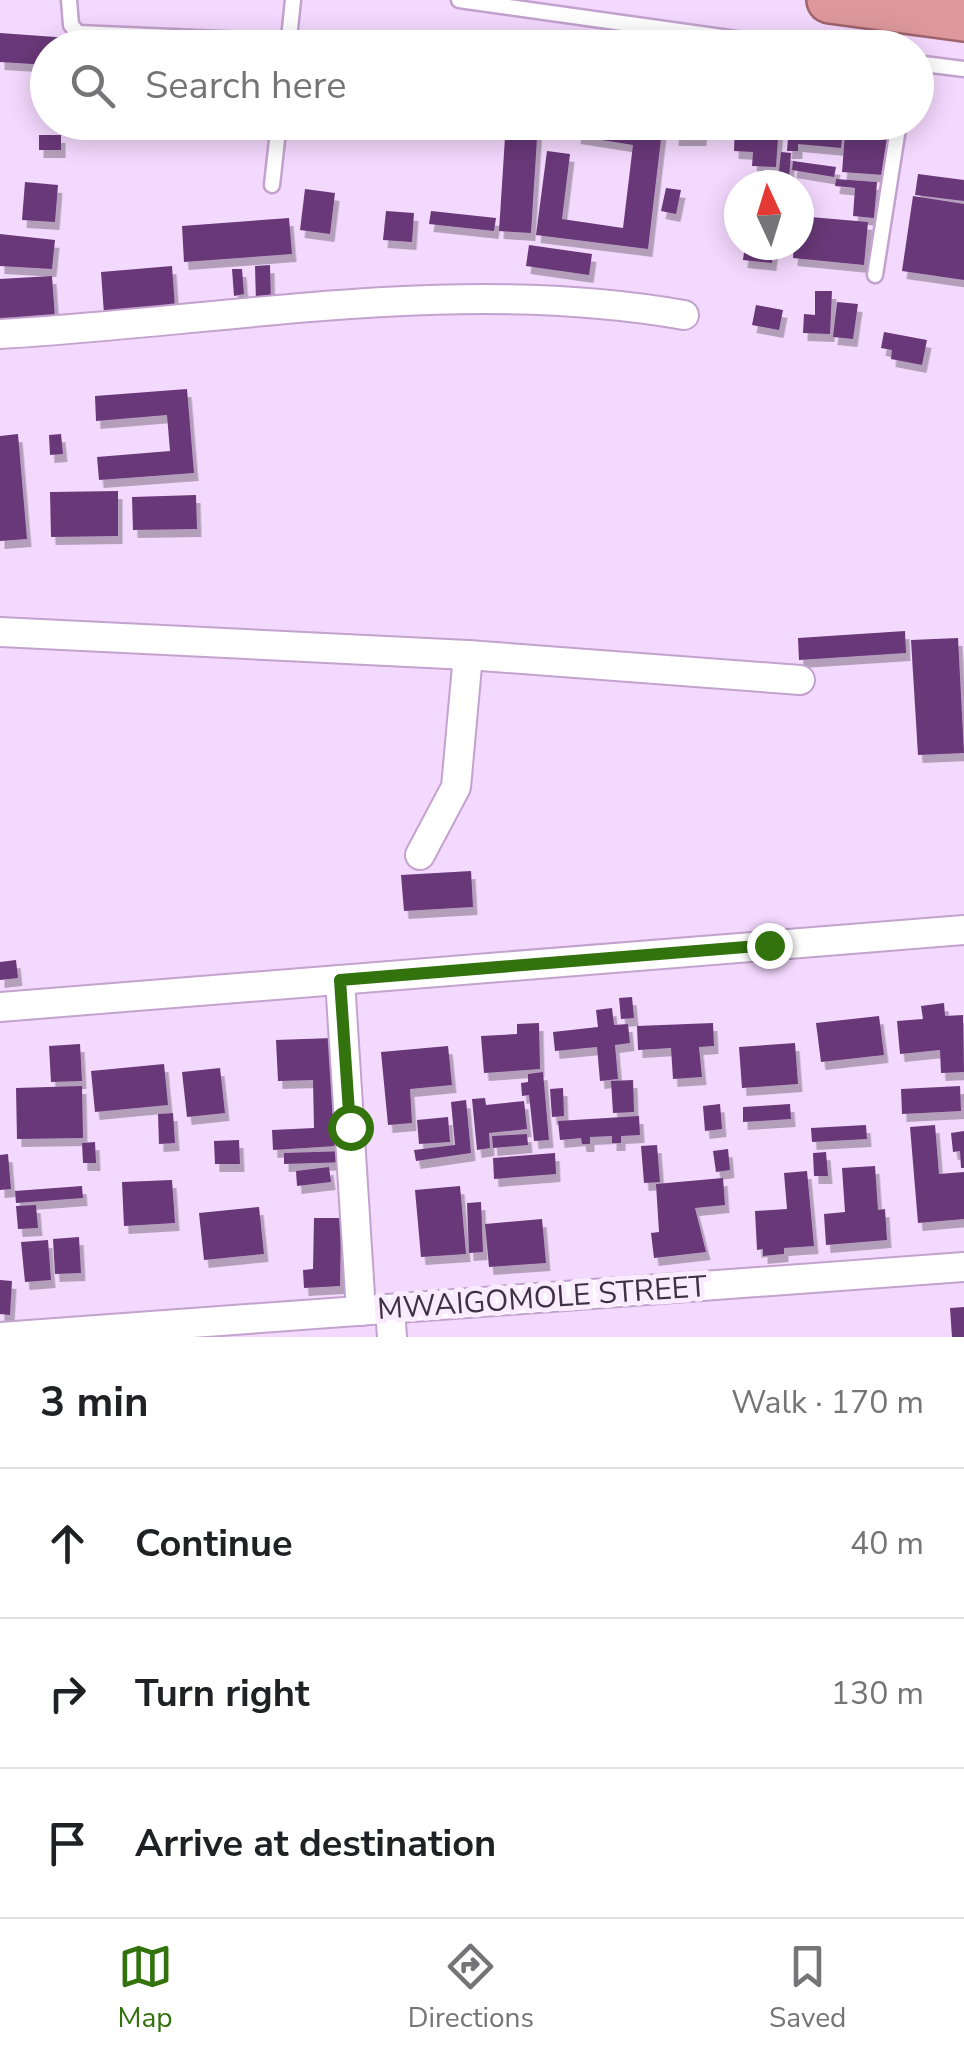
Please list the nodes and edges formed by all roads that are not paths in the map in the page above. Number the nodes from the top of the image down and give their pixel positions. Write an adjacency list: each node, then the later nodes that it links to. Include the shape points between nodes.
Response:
1 (70, 0): 6 (lane)
2 (293, 0): 7 (lane)
3 (459, 0): 8 (lane)
4 (830, 0): 5 (highway)
5 (964, 18)
6 (75, 30)
7 (290, 30)
8 (672, 30)
9 (934, 65): 10 (lane)
10 (964, 69)
11 (277, 140): 13 (lane)
12 (897, 140): 14 (lane)
13 (272, 185)
14 (875, 275)
15 (684, 316): 16 (street, via 564,300 437,300)
16 (0, 334)
17 (0, 632): 18 (street)
18 (468, 655): 19 (street); 20 (street, via 456,787)
19 (800, 680)
20 (420, 855)
21 (964, 930): 22 (street)
22 (340, 980): 23 (street); 26 (street)
23 (0, 1007)
24 (964, 1267): 25 (street, MWAIGOMOLE STREET)
25 (390, 1308): 26 (street, MWAIGOMOLE STREET); 28 (street)
26 (361, 1311): 27 (street, MWAIGOMOLE STREET)
27 (0, 1337)
28 (392, 1337)

